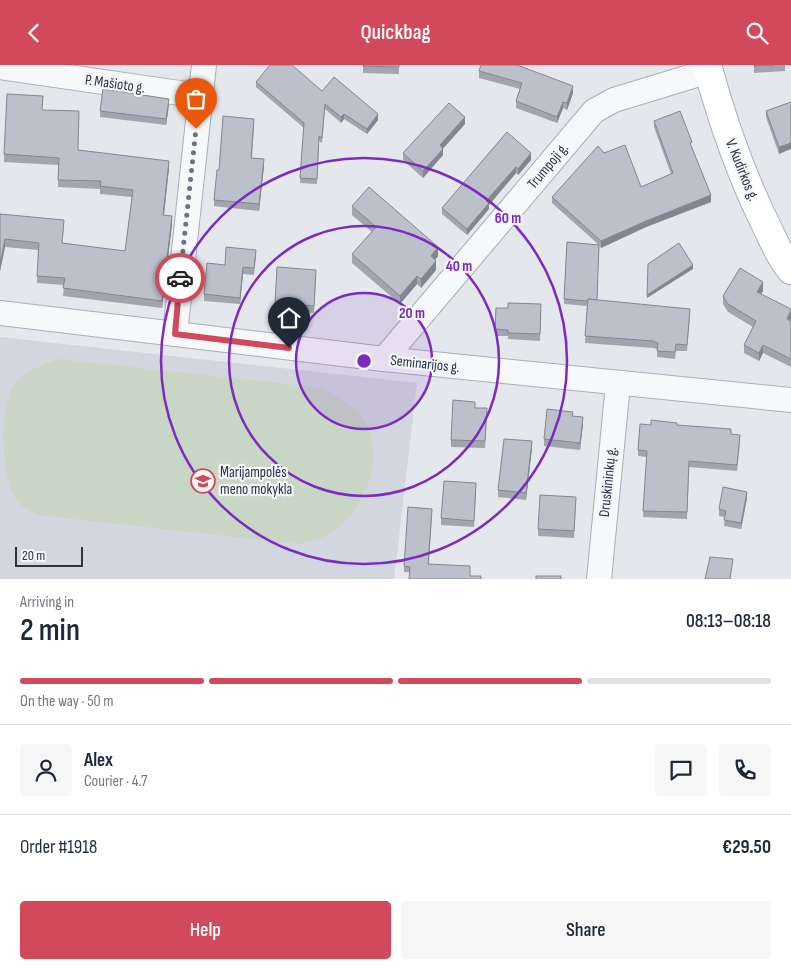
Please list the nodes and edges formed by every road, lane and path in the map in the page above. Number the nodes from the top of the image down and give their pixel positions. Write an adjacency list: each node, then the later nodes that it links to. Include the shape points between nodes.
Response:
1 (204, 65): 4 (street)
2 (0, 67): 4 (street, P. Mašioto g.)
3 (708, 68): 5 (main road, V. Kudirkos g., via 722,119 753,198 782,260); 8 (street, Trumpoji g., via 614,100 594,111)
4 (200, 96): 7 (street)
5 (791, 270)
6 (0, 313): 7 (street, Seminarijos g.)
7 (175, 334): 8 (street, Seminarijos g.)
8 (384, 359): 9 (street, Seminarijos g.)
9 (618, 384): 10 (street, Seminarijos g.); 11 (street, Druskininkų g.)
10 (791, 400)
11 (599, 579)

